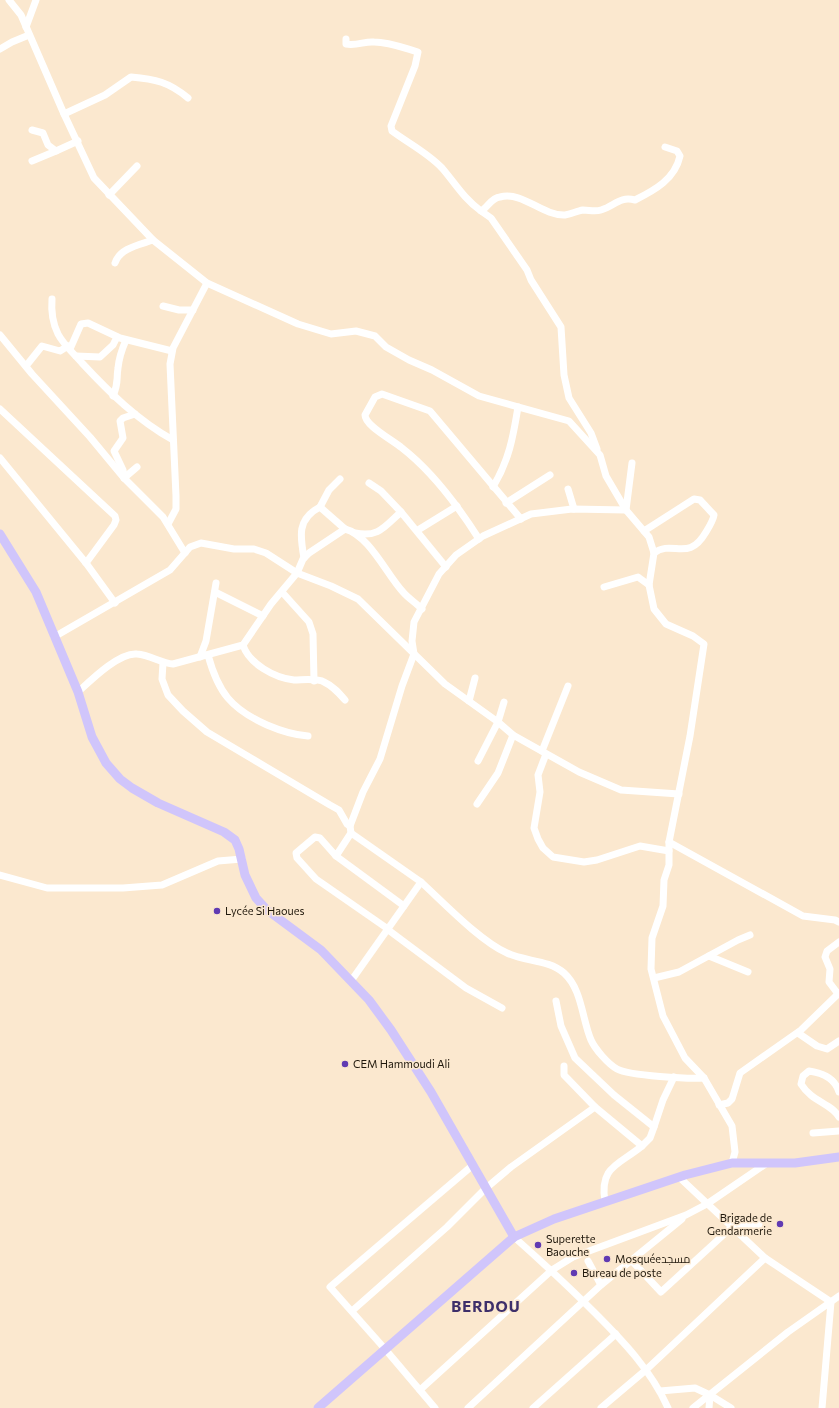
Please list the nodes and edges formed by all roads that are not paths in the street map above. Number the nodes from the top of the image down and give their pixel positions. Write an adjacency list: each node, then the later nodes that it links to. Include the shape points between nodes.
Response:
1 (9, 0): 3 (street, via 21,15)
2 (36, 0): 3 (street)
3 (26, 27): 4 (street)
4 (29, 35): 6 (street); 8 (street)
5 (346, 39): 16 (street, via 346,44 382,42 418,52 391,126 392,131 442,168 470,204)
6 (0, 49)
7 (188, 98): 8 (street, via 175,87 158,81 131,77 105,95)
8 (64, 114): 10 (street)
9 (32, 130): 12 (street, via 41,132 48,145)
10 (78, 141): 12 (street); 15 (street, via 94,178)
11 (665, 147): 16 (street, via 677,151 680,156 675,170 662,184 635,200 627,198 599,211 582,210 564,215 511,197 500,196)
12 (56, 151): 13 (street)
13 (32, 160)
14 (137, 166): 15 (street)
15 (109, 195): 17 (street)
16 (481, 211): 35 (street, via 491,218 527,270 561,327 564,375 569,398 591,433)
17 (153, 240): 18 (street, via 125,250 117,256); 19 (street)
18 (115, 263)
19 (207, 283): 22 (street); 31 (street, via 298,324 331,334 356,331 375,336 409,360 479,396)
20 (52, 299): 26 (street, via 51,315 59,336)
21 (164, 306): 22 (street)
22 (193, 310): 27 (street)
23 (0, 335): 29 (street)
24 (116, 337): 25 (street); 26 (street, via 88,323 81,324); 28 (street, via 113,346 100,357)
25 (126, 340): 27 (street); 30 (street, via 117,370 118,385)
26 (69, 347): 28 (street); 29 (street, via 60,351 44,345)
27 (172, 351): 34 (street, via 169,386)
28 (76, 356): 30 (street)
29 (26, 366): 40 (street)
30 (113, 396): 33 (street)
31 (518, 408): 35 (street, via 569,421); 43 (street, via 512,444 505,466)
32 (0, 409): 62 (street, via 115,516 114,525)
33 (135, 414): 34 (street); 40 (street, via 120,421 123,438 114,451)
34 (173, 440): 52 (street, via 176,509)
35 (600, 455): 49 (street, via 606,476)
36 (0, 458): 62 (street)
37 (632, 463): 49 (street)
38 (137, 467): 40 (street)
39 (550, 475): 45 (street)
40 (124, 478): 52 (street)
41 (340, 480): 47 (street, via 329,490)
42 (369, 483): 50 (street, via 381,491)
43 (493, 487): 45 (street); 46 (street, via 430,411 382,394 375,397 365,415 368,424 410,454)
44 (568, 489): 48 (street)
45 (506, 503): 51 (street)
46 (457, 506): 54 (street); 58 (street)
47 (320, 507): 53 (street); 61 (street, via 309,514 304,522 300,536)
48 (574, 509): 49 (street); 51 (street, via 531,514)
49 (626, 510): 55 (street)
50 (401, 512): 54 (street); 56 (street, via 375,533 367,535)
51 (521, 519): 58 (street)
52 (168, 524): 59 (street)
53 (345, 529): 56 (street); 61 (street)
54 (418, 530): 63 (street)
55 (644, 531): 60 (street, via 649,537); 60 (street, via 694,499 700,500 714,515 706,533 694,547 666,549)
56 (353, 532): 71 (street, via 374,553 403,593)
57 (0, 534): 73 (main road, via 36,592)
58 (479, 539): 63 (street, via 456,555)
59 (185, 553): 64 (street, via 190,547 201,543 234,549 254,549 266,553); 70 (street, via 170,570)
60 (654, 553): 66 (street)
61 (304, 558): 64 (street)
62 (86, 563): 70 (street)
63 (446, 567): 71 (street, via 439,574)
64 (296, 573): 69 (street); 75 (street, via 358,599)
65 (216, 583): 68 (street)
66 (649, 585): 67 (street, via 638,577); 91 (street, via 654,609 666,624 704,644)
67 (604, 587)
68 (215, 592): 72 (street); 77 (street, via 206,641)
69 (282, 592): 72 (street); 80 (street, via 309,622 313,634)
70 (115, 603): 73 (street)
71 (422, 609): 75 (street, via 414,622)
72 (263, 616): 74 (street)
73 (54, 637): 82 (main road)
74 (242, 646): 76 (street); 80 (street, via 250,659 262,668 291,680)
75 (414, 654): 84 (street, via 445,684); 93 (street, via 380,758 363,792)
76 (208, 655): 77 (street); 88 (street, via 214,677 234,706 248,716 284,732)
77 (200, 657): 78 (street, via 173,664)
78 (163, 663): 82 (street, via 136,654 123,657); 93 (street, via 162,679 168,695 206,732 339,810)
79 (475, 678): 84 (street)
80 (314, 681): 83 (street, via 323,681 335,688)
81 (568, 686): 89 (street)
82 (78, 692): 97 (main road, via 92,737 106,763 120,779 158,803 224,832 235,840)
83 (345, 700)
84 (469, 701): 86 (street)
85 (504, 702): 86 (street)
86 (498, 722): 87 (street); 90 (street)
87 (512, 735): 89 (street); 92 (street, via 498,773)
88 (308, 736)
89 (544, 753): 91 (street, via 621,790); 95 (street, via 538,775 540,792 534,828 543,848 553,858 584,862 640,846)
90 (478, 761)
91 (679, 794): 94 (street)
92 (477, 804)
93 (351, 829): 96 (street); 99 (street)
94 (669, 842): 95 (street); 101 (street, via 803,916)
95 (669, 852): 107 (street, via 663,906 652,938 651,969)
96 (336, 856): 100 (street); 102 (street, via 320,838 315,837 295,855 316,880)
97 (242, 859): 98 (street, via 218,861 162,885 47,888); 108 (main road, via 250,888 267,910 321,950)
98 (0, 875)
99 (421, 882): 100 (street); 115 (street, via 483,938 507,954 555,966 565,974 573,986 586,1018 591,1040 616,1069 627,1073)
100 (404, 906): 102 (street)
101 (839, 922)
102 (388, 929): 108 (street); 111 (street, via 466,988)
103 (750, 935): 105 (street)
104 (839, 942): 109 (street, via 827,951 825,957 830,969 829,982)
105 (709, 956): 106 (street); 107 (street, via 678,972)
106 (748, 972)
107 (654, 978): 116 (street, via 663,1016 685,1058)
108 (351, 981): 128 (main road, via 391,1030 431,1092)
109 (839, 993): 112 (street)
110 (556, 1001): 121 (street, via 561,1026 575,1058 614,1095)
111 (502, 1008)
112 (798, 1033): 113 (street, via 827,1050); 118 (street, via 740,1073 732,1099)
113 (839, 1041)
114 (564, 1066): 119 (street, via 564,1075)
115 (674, 1077): 116 (street); 121 (street)
116 (704, 1078): 118 (street)
117 (839, 1092): 120 (street, via 832,1079 820,1073 810,1071 803,1076 801,1084 805,1091)
118 (719, 1105): 126 (street, via 732,1126 735,1152)
119 (595, 1107): 124 (street); 130 (street, via 510,1167)
120 (838, 1112)
121 (654, 1127): 124 (street, via 650,1138)
122 (839, 1131): 123 (street)
123 (813, 1132)
124 (642, 1146): 131 (street, via 609,1170 604,1181)
125 (839, 1157): 127 (main road, via 795,1163)
126 (732, 1163): 127 (main road); 129 (main road)
127 (766, 1163): 132 (street)
128 (473, 1165): 130 (main road); 146 (street, via 330,1287)
129 (678, 1177): 131 (main road); 132 (street)
130 (485, 1189): 137 (main road); 146 (street, via 447,1227)
131 (605, 1202): 137 (main road, via 554,1219)
132 (707, 1204): 133 (street); 134 (street)
133 (686, 1215): 140 (street); 141 (street, via 573,1257)
134 (721, 1217): 135 (street, via 740,1224); 136 (street)
135 (759, 1224)
136 (732, 1227): 138 (street); 140 (street, via 661,1292)
137 (514, 1237): 141 (street); 148 (main road)
138 (765, 1258): 145 (street); 149 (street)
139 (588, 1261): 142 (street)
140 (632, 1261): 142 (street)
141 (552, 1270): 144 (street); 150 (street)
142 (601, 1285): 144 (street)
143 (839, 1296): 145 (street)
144 (583, 1302): 147 (street); 155 (street)
145 (831, 1302): 152 (street, via 788,1332); 162 (street)
146 (352, 1311): 148 (street)
147 (616, 1334): 149 (street); 156 (street)
148 (385, 1349): 150 (street); 153 (main road)
149 (647, 1369): 151 (street); 157 (street)
150 (420, 1390): 154 (street)
151 (660, 1391): 152 (street, via 695,1388); 158 (street)
152 (710, 1395): 159 (street); 160 (street); 161 (street)
153 (318, 1408)
154 (435, 1408)
155 (468, 1408)
156 (533, 1408)
157 (601, 1408)
158 (668, 1408)
159 (693, 1408)
160 (709, 1408)
161 (730, 1408)
162 (822, 1408)

